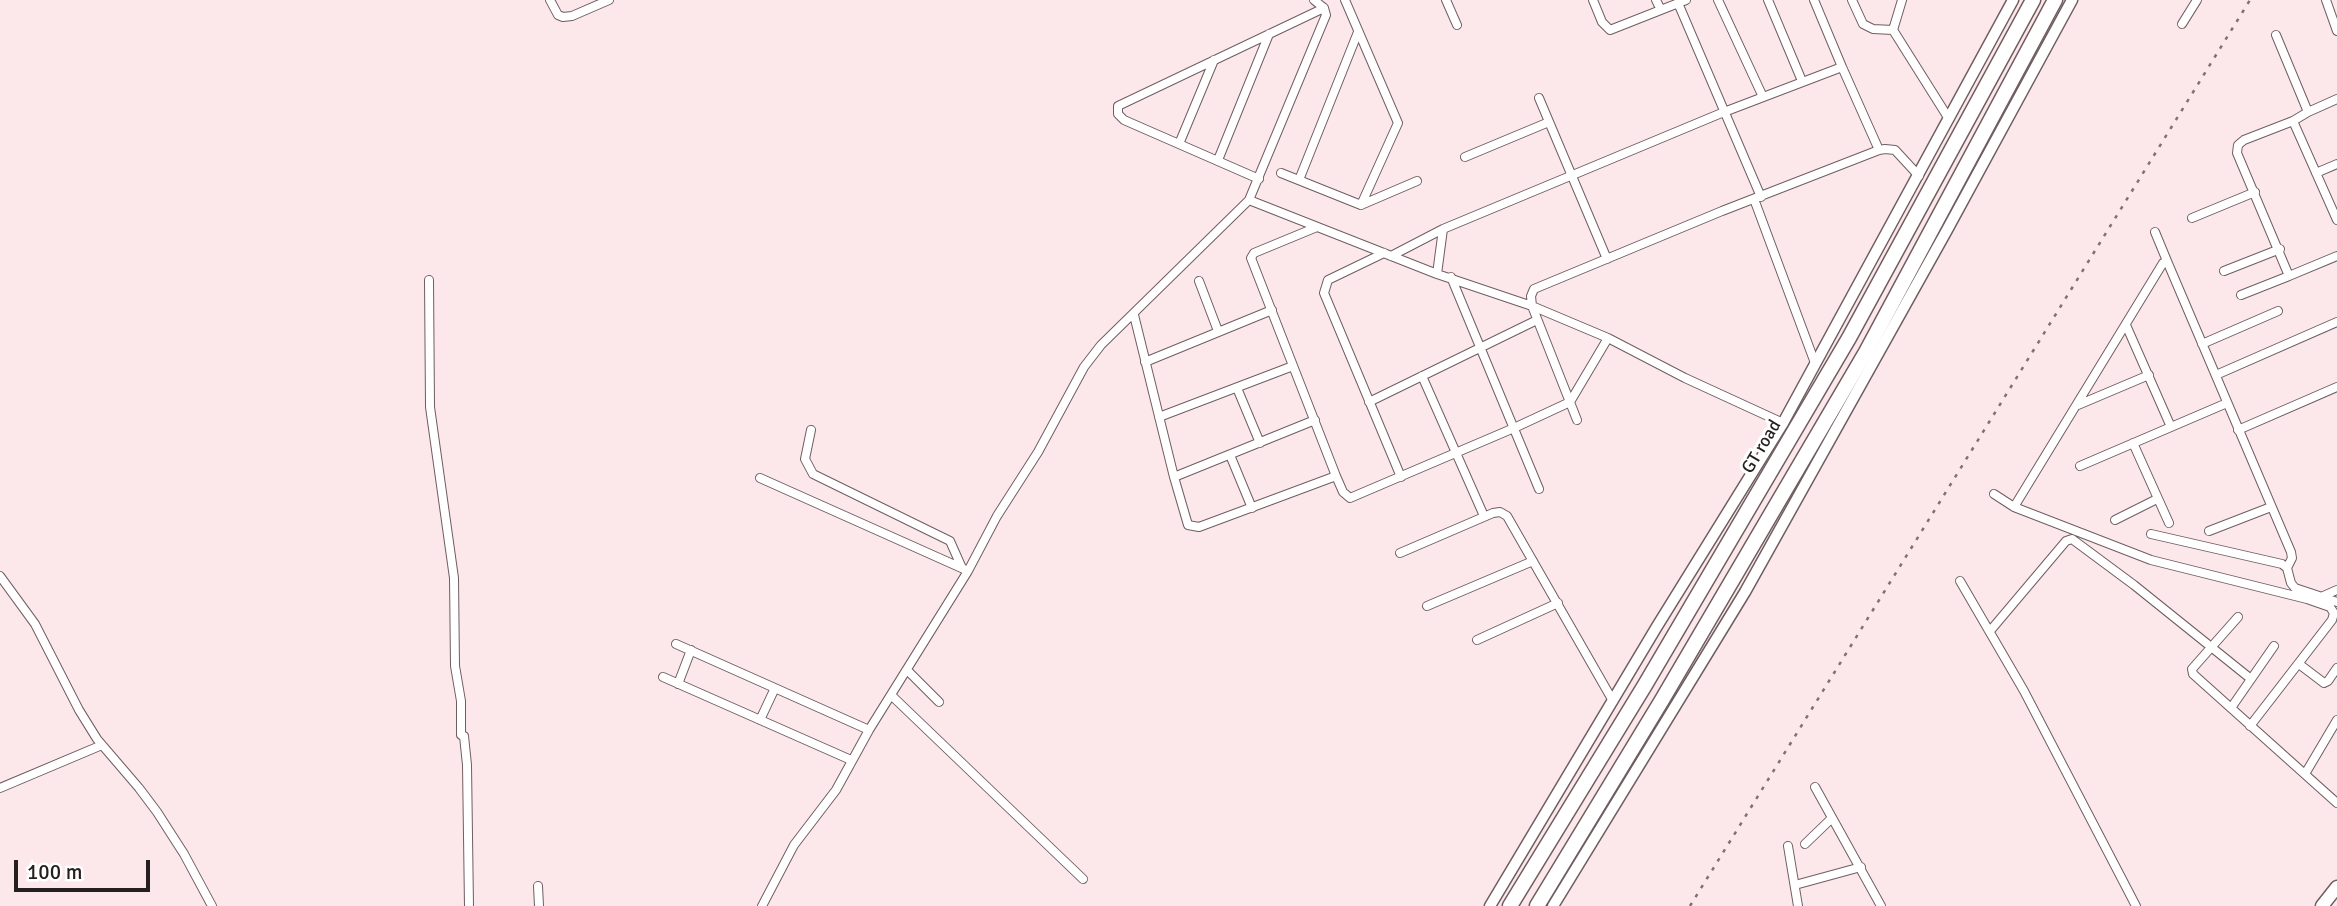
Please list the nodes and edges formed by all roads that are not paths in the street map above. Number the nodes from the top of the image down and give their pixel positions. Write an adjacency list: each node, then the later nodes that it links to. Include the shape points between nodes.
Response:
1 (550, 0): 2 (street, via 563,17)
2 (609, 0)
3 (1314, 0): 20 (street)
4 (1345, 0): 26 (street)
5 (1446, 0): 23 (street)
6 (1593, 0): 21 (street, via 1610,30)
7 (1656, 0): 21 (street)
8 (1718, 0): 32 (street)
9 (1768, 0): 31 (street)
10 (1814, 0): 30 (street)
11 (1852, 0): 24 (street, via 1863,24)
12 (1902, 0): 24 (street)
13 (2013, 0): 37 (main road)
14 (2033, 0): 177 (highway, GT road, via 1849,338)
15 (2055, 0): 178 (highway, via 1866,352)
16 (2072, 0): 179 (main road, via 1745,592)
17 (2197, 0): 22 (street)
18 (2326, 0): 25 (street)
19 (1682, 2): 21 (street); 35 (street)
20 (1324, 8): 27 (street); 49 (street, via 1326,15)
21 (1661, 10)
22 (2182, 24)
23 (1457, 26)
24 (1893, 30): 37 (street)
25 (2337, 31)
26 (1358, 32): 50 (street); 55 (street, via 1398,123)
27 (1269, 34): 29 (street); 43 (street)
28 (2276, 35): 36 (street)
29 (1214, 61): 40 (street); 40 (street, via 1118,106 1124,120)
30 (1842, 67): 31 (street); 41 (street)
31 (1802, 81): 32 (street)
32 (1762, 97): 35 (street)
33 (1539, 98): 39 (street)
34 (2337, 99): 36 (street)
35 (1724, 112): 47 (street); 53 (street)
36 (2308, 112): 38 (street)
37 (1949, 119): 48 (main road)
38 (2293, 121): 46 (street); 52 (street, via 2238,145 2236,153)
39 (1549, 122): 42 (street); 47 (street)
40 (1179, 144): 43 (street)
41 (1879, 150): 48 (street, via 1895,150); 53 (street)
42 (1465, 157)
43 (1218, 160): 49 (street)
44 (2337, 164): 46 (street)
45 (1281, 173): 50 (street)
46 (2316, 173): 57 (street)
47 (1573, 176): 59 (street); 64 (street)
48 (1919, 176): 85 (main road)
49 (1259, 179): 54 (street)
50 (1299, 180): 55 (street)
51 (1416, 181): 55 (street)
52 (2255, 192): 56 (street); 61 (street)
53 (1757, 198): 64 (street); 85 (street)
54 (1249, 200): 58 (street); 76 (street)
55 (1362, 205)
56 (2192, 218)
57 (2337, 220)
58 (1317, 227): 62 (street); 74 (street, via 1252,255)
59 (1443, 229): 62 (street); 67 (street)
60 (2155, 232): 65 (street)
61 (2280, 249): 66 (street); 68 (street)
62 (1387, 255): 67 (street); 93 (street, via 1328,280 1324,288)
63 (2337, 256): 68 (street)
64 (1607, 259): 73 (street, via 1534,289)
65 (2166, 261): 79 (street); 82 (street)
66 (2224, 271)
67 (1437, 274): 69 (street)
68 (2289, 276): 72 (street)
69 (1451, 277): 73 (street); 83 (street)
70 (429, 280): 173 (street, via 430,407 454,578 456,666 467,765)
71 (1199, 281): 80 (street)
72 (2241, 295)
73 (1532, 306): 77 (street); 81 (street)
74 (1272, 310): 80 (street); 86 (street)
75 (2278, 311): 82 (street)
76 (1133, 315): 84 (street); 127 (street, via 1084,367 1038,452)
77 (1537, 320): 83 (street); 92 (street)
78 (2337, 322): 88 (street)
79 (2126, 325): 87 (street); 95 (street)
80 (1218, 331): 84 (street)
81 (1608, 338): 92 (street); 99 (street)
82 (2202, 344): 88 (street)
83 (1479, 347): 89 (street); 101 (street)
84 (1145, 362): 96 (street)
85 (1815, 363): 99 (main road)
86 (1293, 366): 91 (street); 98 (street)
87 (2149, 375): 95 (street); 100 (street)
88 (2216, 375): 94 (street)
89 (1422, 376): 93 (street); 106 (street)
90 (2337, 387): 103 (street)
91 (1237, 388): 96 (street); 104 (street)
92 (1570, 401): 97 (street); 101 (street)
93 (1369, 402): 111 (street)
94 (2227, 403): 100 (street); 103 (street)
95 (2078, 405): 116 (street)
96 (1158, 417): 110 (street)
97 (1577, 420)
98 (1315, 421): 104 (street); 109 (street)
99 (1783, 423): 151 (main road)
100 (2171, 427): 105 (street)
101 (1514, 428): 106 (street); 113 (street)
102 (811, 430): 127 (street, via 805,459 813,474 950,541)
103 (2238, 430): 117 (street)
104 (1260, 443): 107 (street)
105 (2133, 443): 108 (street); 115 (street)
106 (1456, 453): 111 (street); 119 (street)
107 (1230, 455): 110 (street); 118 (street)
108 (2080, 466)
109 (1336, 476): 111 (street, via 1350,498); 118 (street)
110 (1174, 477): 118 (street, via 1185,520 1193,527)
111 (1401, 477)
112 (760, 478): 127 (street)
113 (1539, 489)
114 (1994, 494): 116 (street)
115 (2157, 499): 120 (street); 121 (street)
116 (2014, 507): 143 (street, via 2151,560 2330,607 2332,620)
117 (2271, 507): 122 (street); 126 (street, via 2292,555)
118 (1251, 508)
119 (1484, 516): 124 (street); 125 (street, via 1500,512 1507,516)
120 (2115, 520)
121 (2169, 523)
122 (2209, 531)
123 (2151, 534): 126 (street)
124 (1400, 553)
125 (1533, 561): 134 (street); 135 (street)
126 (2287, 568): 132 (street, via 2295,588)
127 (965, 569): 145 (street)
128 (0, 576): 130 (street)
129 (1960, 581): 137 (street)
130 (3, 584): 158 (street, via 35,624)
131 (2337, 590): 132 (street)
132 (2321, 597): 133 (street)
133 (2337, 602)
134 (1558, 603): 138 (street); 151 (street)
135 (1427, 606)
136 (2238, 617): 141 (street)
137 (1990, 632): 141 (street, via 2071,539); 182 (street)
138 (1477, 640)
139 (677, 643): 142 (street)
140 (2274, 646): 147 (street)
141 (2212, 649): 147 (street); 153 (street, via 2192,673)
142 (691, 650): 148 (street); 149 (street)
143 (2299, 664): 144 (street, via 2324,683); 156 (street)
144 (2337, 668)
145 (907, 670): 150 (street); 152 (street)
146 (663, 677): 148 (street)
147 (2251, 679): 153 (street)
148 (678, 684): 154 (street)
149 (775, 688): 154 (street); 157 (street)
150 (891, 695): 157 (street); 168 (street)
151 (1613, 701): 176 (main road)
152 (939, 702)
153 (2231, 708): 156 (street)
154 (760, 720): 159 (street)
155 (2337, 720): 160 (street)
156 (2250, 726): 160 (street)
157 (869, 730): 159 (street)
158 (102, 745): 162 (street); 172 (street, via 157,812)
159 (851, 760): 175 (street, via 836,790 794,845)
160 (2305, 774): 163 (street)
161 (1815, 787): 164 (street)
162 (0, 788)
163 (2337, 803)
164 (1832, 818): 165 (street); 167 (street)
165 (1805, 844)
166 (1788, 846): 169 (street)
167 (1861, 867): 169 (street); 181 (street)
168 (1083, 879)
169 (1795, 885): 180 (street)
170 (538, 886): 174 (street)
171 (2337, 887): 183 (main road)
172 (212, 906)
173 (469, 906)
174 (539, 906)
175 (762, 906)
176 (1490, 906)
177 (1510, 906)
178 (1537, 906)
179 (1553, 906)
180 (1798, 906)
181 (1881, 906)
182 (2136, 906)
183 (2322, 906)

